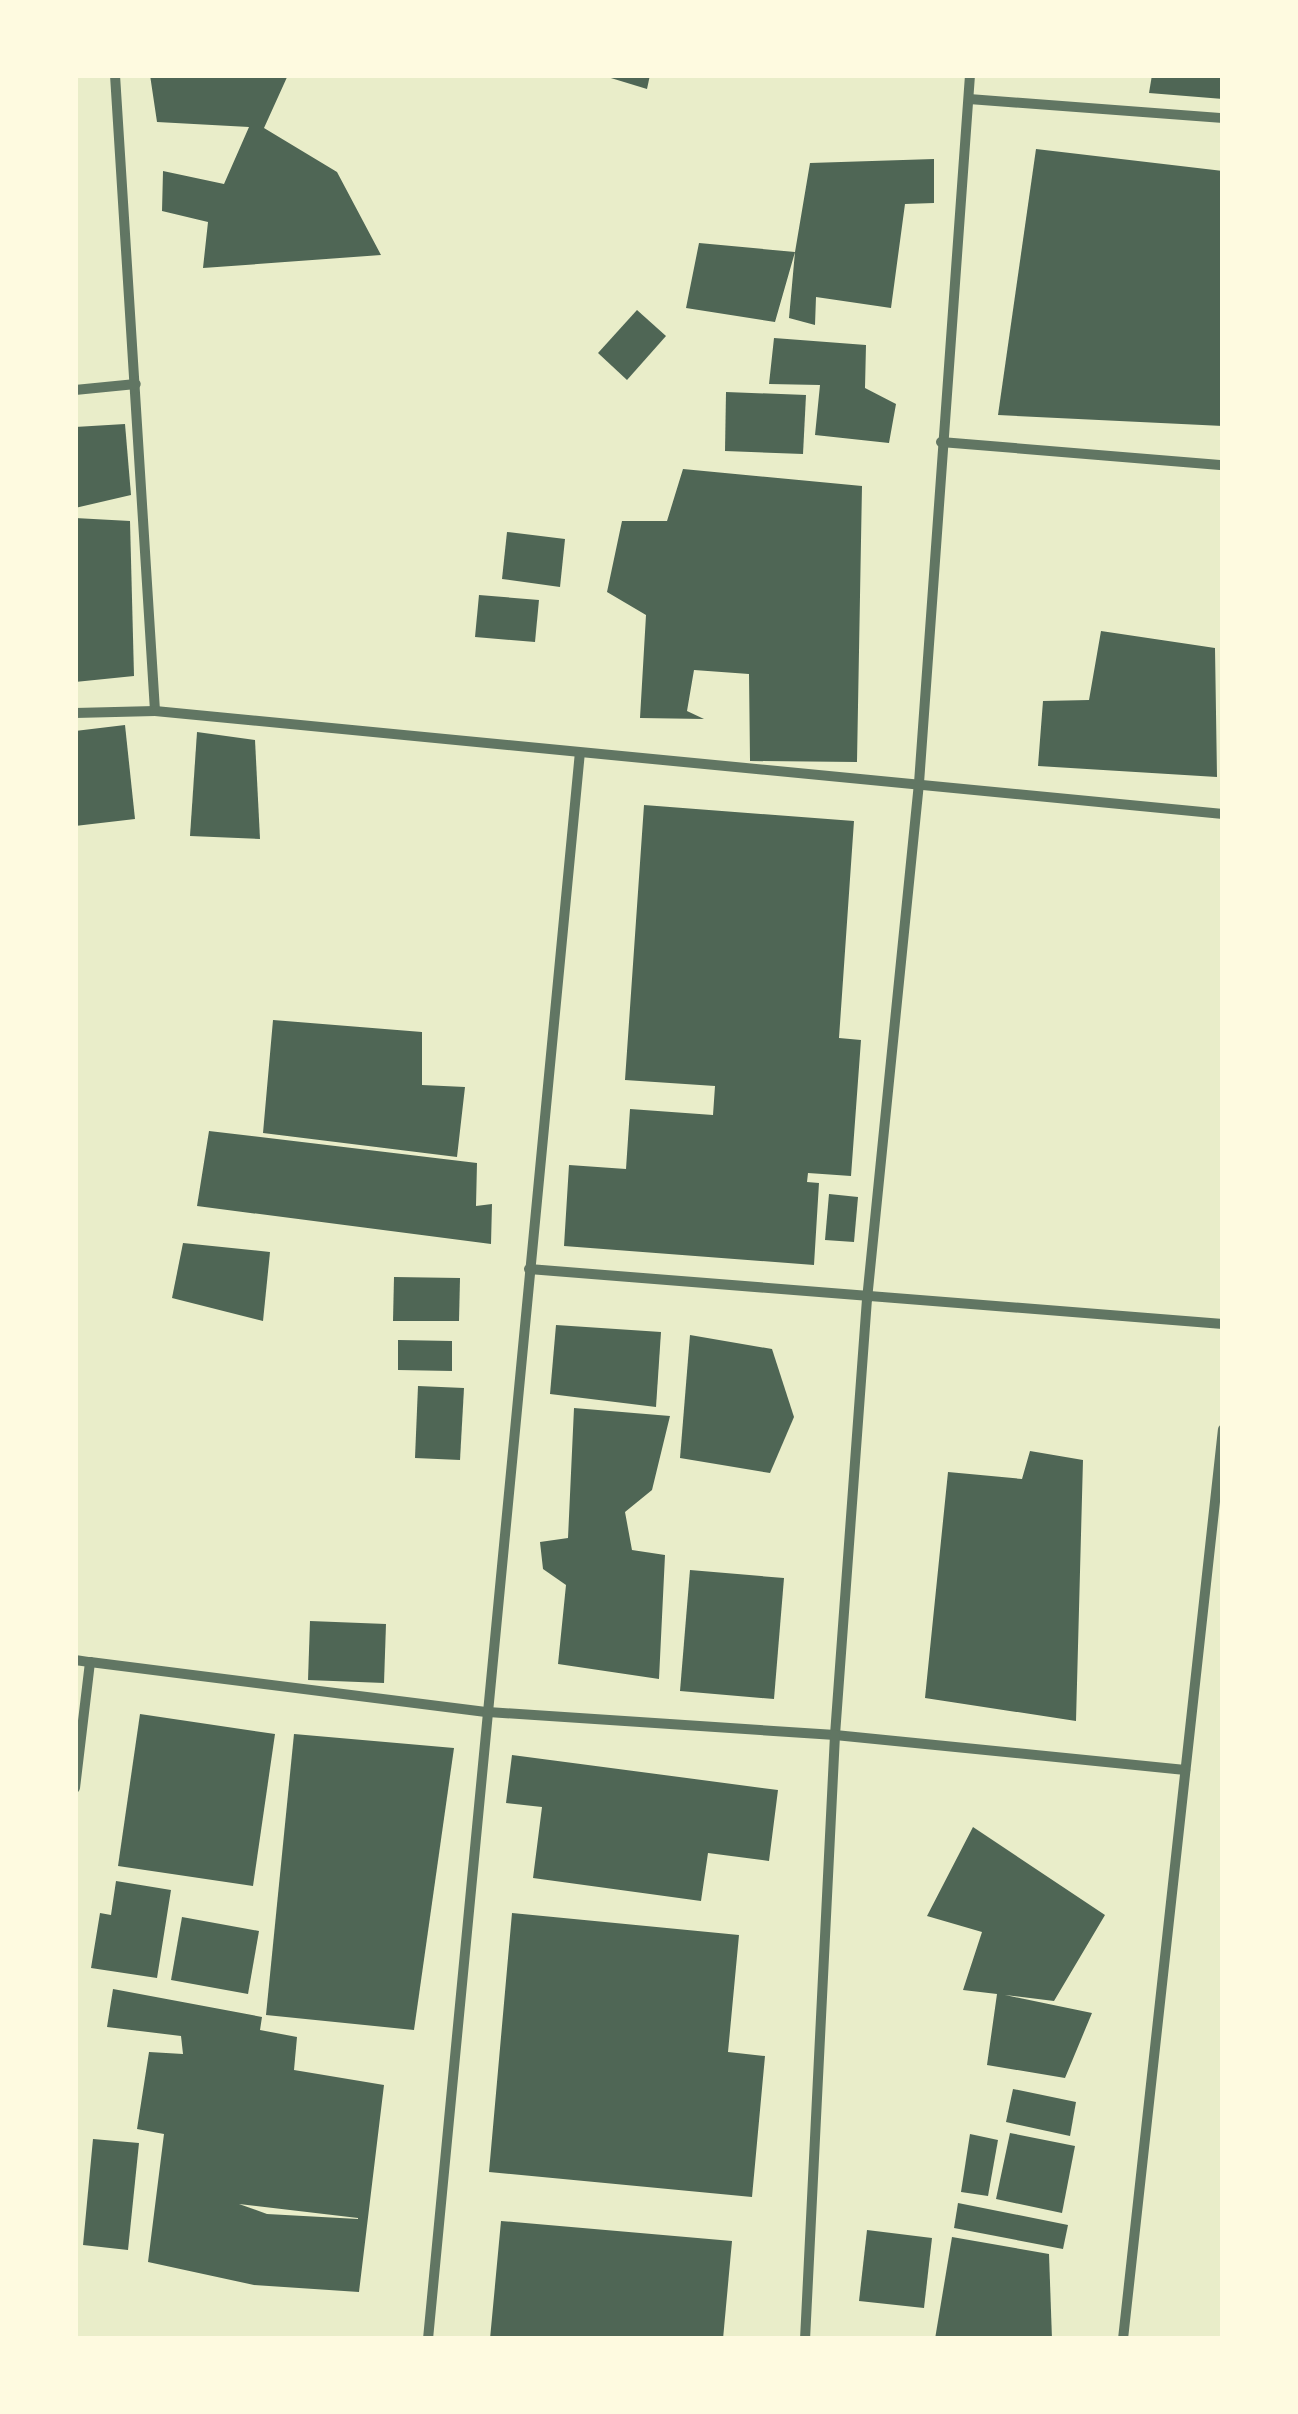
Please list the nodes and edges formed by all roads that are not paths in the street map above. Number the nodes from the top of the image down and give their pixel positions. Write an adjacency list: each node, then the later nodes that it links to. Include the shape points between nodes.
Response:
1 (115, 75): 5 (street)
2 (970, 75): 3 (street)
3 (968, 99): 4 (street); 7 (street)
4 (1223, 118)
5 (136, 384): 6 (street); 9 (street)
6 (75, 390)
7 (941, 442): 8 (street); 12 (street)
8 (1223, 466)
9 (155, 711): 10 (street); 11 (street)
10 (75, 713)
11 (580, 752): 12 (street); 14 (street)
12 (920, 782): 13 (street); 15 (street)
13 (1223, 814)
14 (529, 1269): 15 (street); 20 (street)
15 (866, 1299): 16 (street); 21 (street)
16 (1223, 1324)
17 (1223, 1429): 22 (street)
18 (75, 1660): 19 (street)
19 (90, 1662): 20 (street); 23 (street)
20 (488, 1712): 21 (street); 24 (street)
21 (835, 1735): 22 (street); 25 (street)
22 (1186, 1770): 26 (street)
23 (75, 1788)
24 (428, 2339)
25 (805, 2339)
26 (1123, 2339)

